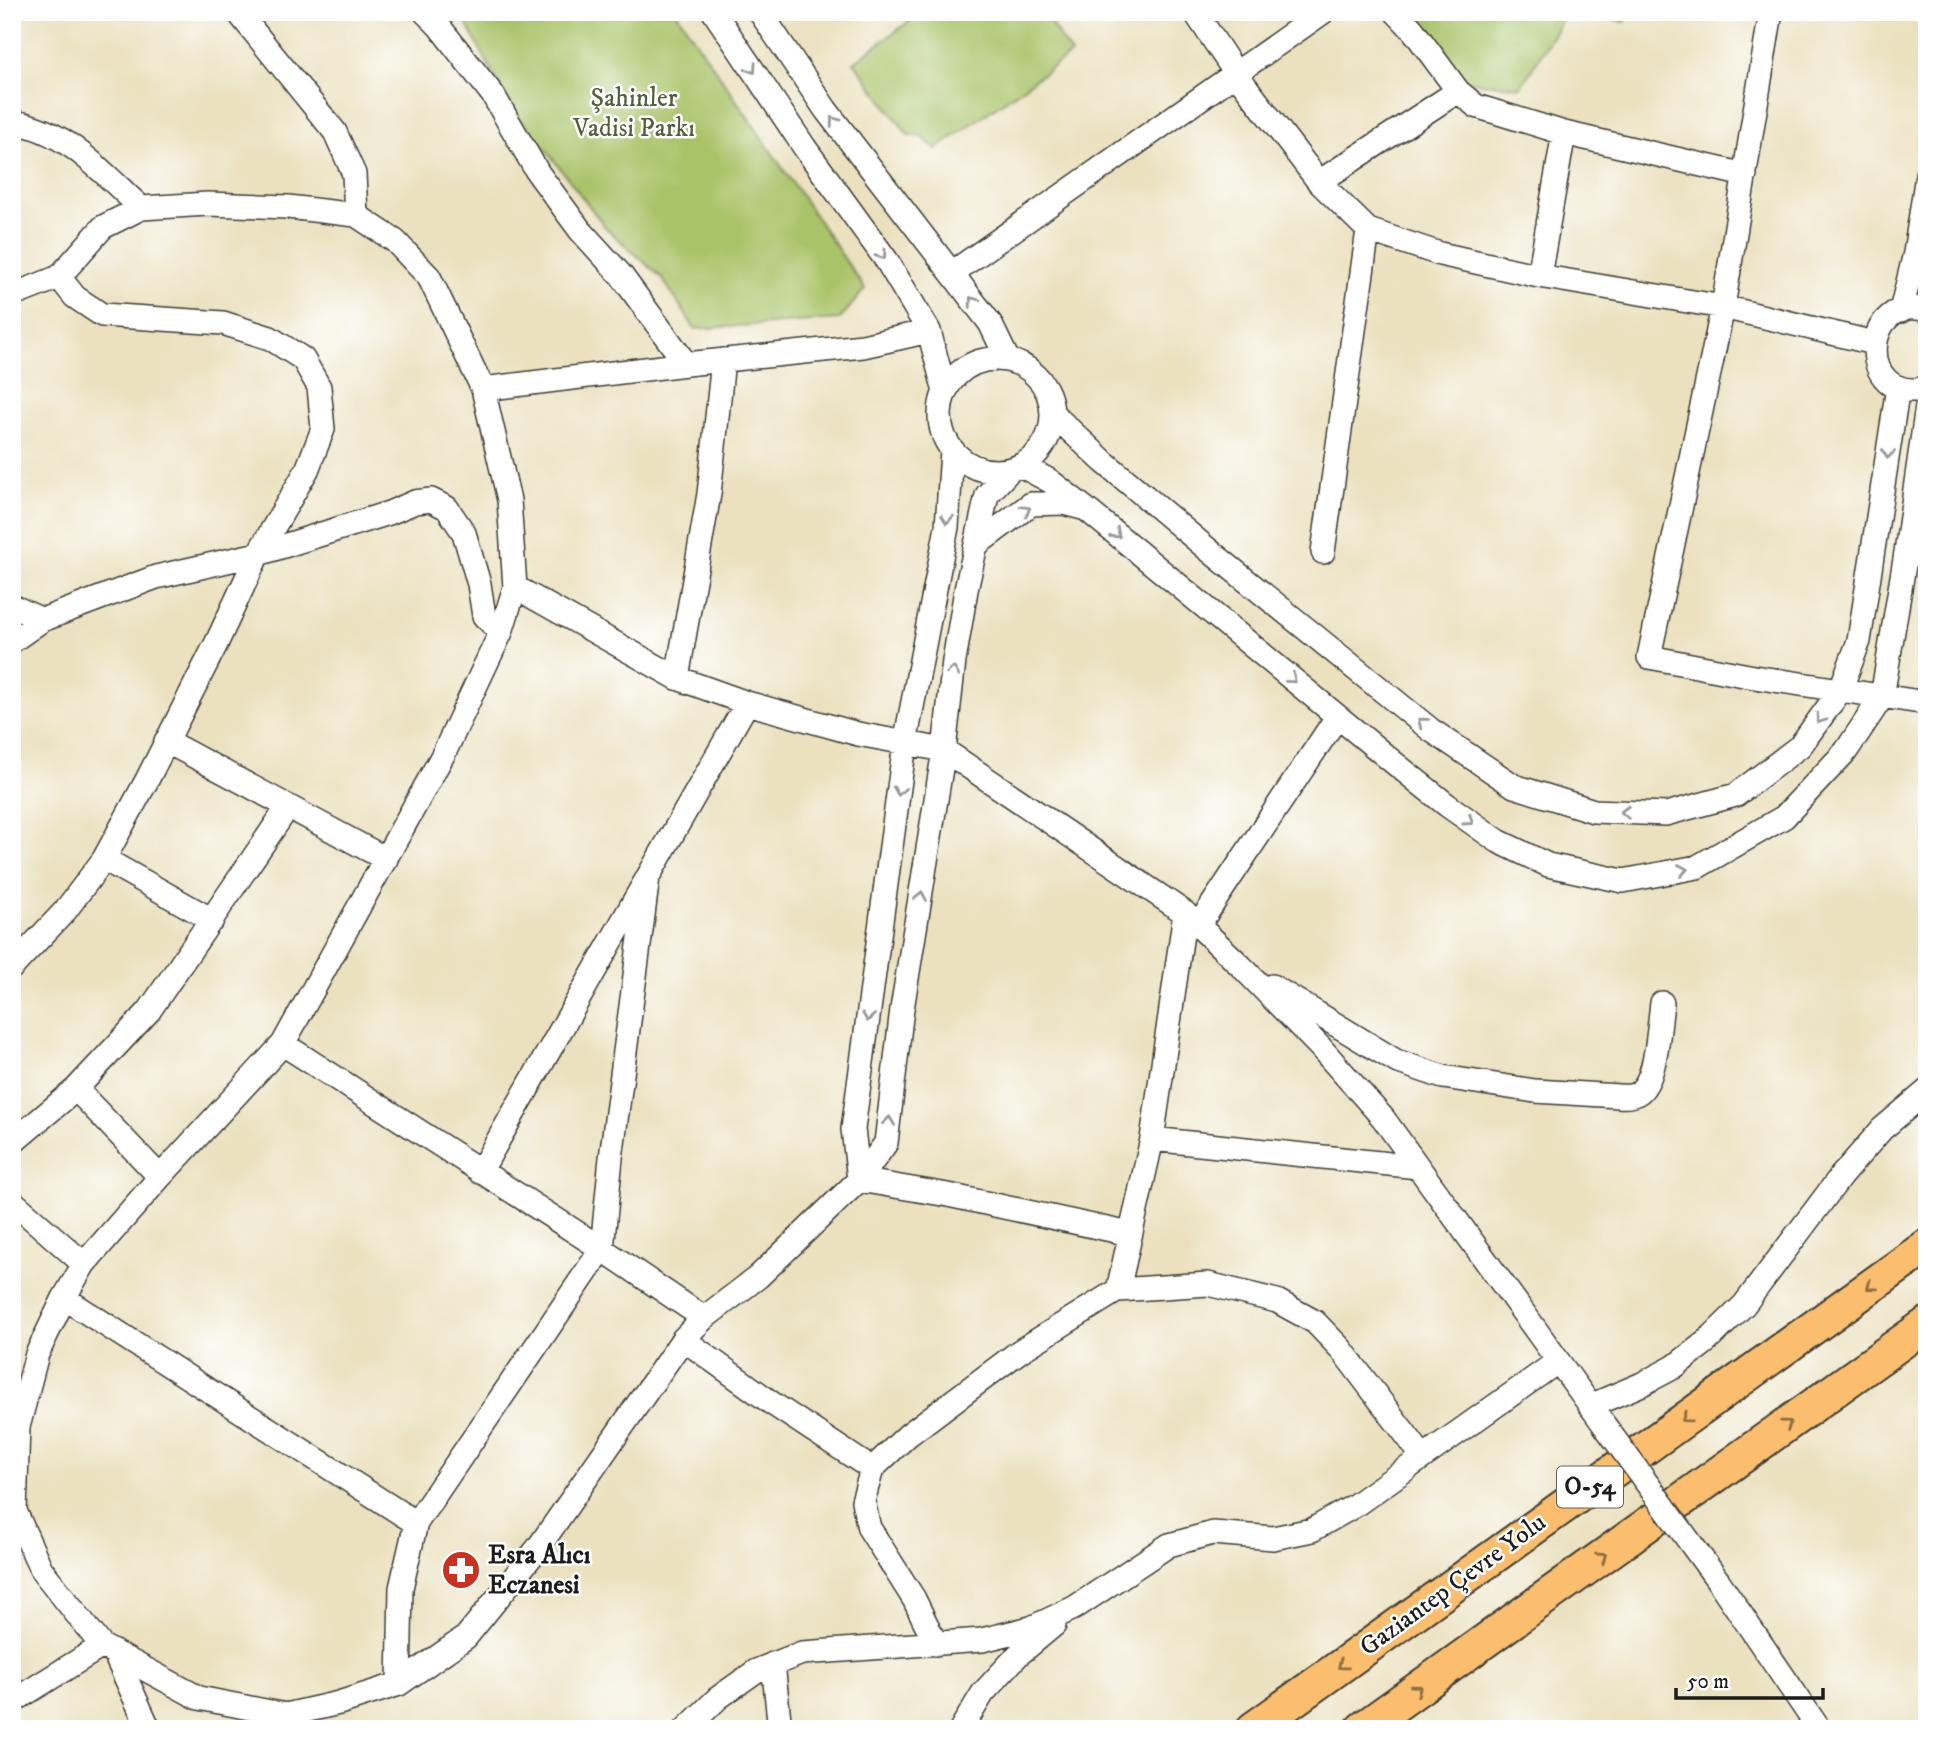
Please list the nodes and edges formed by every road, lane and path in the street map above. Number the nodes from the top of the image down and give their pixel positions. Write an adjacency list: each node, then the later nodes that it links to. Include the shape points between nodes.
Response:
1 (238, 12): 17 (street, via 335,132 354,174)
2 (425, 12): 30 (street, via 493,95 538,173 580,230 621,275)
3 (714, 12): 26 (street, one-way to 26, via 887,261)
4 (1195, 12): 9 (street)
5 (1323, 12): 9 (street)
6 (1396, 12): 10 (street)
7 (1771, 12): 14 (street)
8 (764, 14): 19 (street, one-way to 8, via 826,110)
9 (1237, 75): 15 (street); 19 (street)
10 (1458, 91): 12 (street, via 1476,106); 15 (street)
11 (12, 122): 16 (street, via 58,136)
12 (1564, 133): 14 (street); 20 (street)
13 (1927, 174): 25 (street)
14 (1745, 175): 23 (street)
15 (1319, 183): 18 (street)
16 (141, 208): 17 (street, via 208,204); 21 (street, via 103,227)
17 (356, 215): 33 (street, via 395,241 429,277)
18 (1368, 230): 20 (street, via 1440,254); 41 (street)
19 (952, 273): 28 (street, one-way to 19, via 990,323)
20 (1539, 276): 23 (street)
21 (59, 277): 22 (street, via 24,291); 42 (street, via 75,297 102,315 223,323 270,338 303,359 319,387 323,429 307,470)
22 (12, 289)
23 (1723, 307): 27 (street); 49 (street, via 1649,657)
24 (1927, 310): 25 (street)
25 (1901, 311): 27 (street, via 1883,323)
26 (929, 331): 29 (street, via 863,346); 34 (street)
27 (1874, 343): 31 (street, via 1882,374)
28 (1008, 359): 34 (street, via 971,364); 36 (street, via 1040,379)
29 (723, 360): 30 (street); 48 (street, via 709,494)
30 (686, 364): 33 (street)
31 (1898, 387): 32 (street); 49 (street, one-way to 49, via 1858,641)
32 (1927, 388)
33 (483, 389): 43 (street, via 509,500)
34 (945, 392): 37 (street, via 941,429)
35 (1927, 406): 50 (street)
36 (1053, 414): 38 (street, via 1048,439); 49 (street, one-way to 36, via 1800,746 1736,795 1666,814 1594,811 1514,786 1431,730 1103,461)
37 (953, 451): 38 (street, via 972,467); 55 (street, one-way to 55, via 947,527)
38 (1016, 468): 39 (street, via 1049,481); 40 (street, via 987,495)
39 (1086, 509): 40 (street, one-way to 39, via 1031,504 1063,503); 53 (street, one-way to 53)
40 (976, 545): 56 (street, one-way to 40, via 954,660)
41 (1323, 552)
42 (258, 554): 45 (street, via 156,577); 46 (street, via 431,499 447,508 464,533 484,616); 54 (street)
43 (515, 587): 46 (street); 48 (street)
44 (12, 606): 45 (street)
45 (42, 620): 47 (street)
46 (501, 632): 59 (street, via 444,753)
47 (12, 641)
48 (677, 678): 51 (street)
49 (1840, 691): 50 (street)
50 (1882, 697): 52 (street); 53 (street, one-way to 50, via 1498,841 1548,865 1623,881 1697,867 1784,817 1846,751)
51 (747, 703): 55 (street); 60 (street)
52 (1927, 703)
53 (1337, 717): 62 (street)
54 (166, 741): 57 (street); 58 (street)
55 (905, 743): 56 (street); 74 (street, one-way to 74, via 853,1129)
56 (944, 750): 62 (street); 74 (street, one-way to 56, via 886,1143 902,1009)
57 (288, 807): 59 (street); 61 (street)
58 (104, 859): 61 (street); 64 (street, via 65,911)
59 (386, 859): 66 (street)
60 (648, 877): 72 (street); 78 (street)
61 (212, 920): 67 (street, via 149,1011)
62 (1191, 920): 63 (street); 69 (street)
63 (1241, 966): 65 (street, via 1396,1062 1443,1077 1535,1091 1631,1097 1644,1089 1651,1074); 71 (street, via 1383,1118)
64 (12, 967)
65 (1662, 1003)
66 (283, 1044): 72 (street); 73 (street)
67 (76, 1089): 70 (street); 73 (street)
68 (1927, 1091): 86 (street, via 1882,1129 1840,1176 1744,1305 1706,1342 1674,1367)
69 (1152, 1139): 71 (street); 76 (street)
70 (12, 1143)
71 (1418, 1167): 85 (street)
72 (480, 1172): 78 (street)
73 (160, 1177): 79 (street)
74 (859, 1180): 76 (street); 82 (street, via 758,1277)
75 (12, 1201): 79 (street)
76 (1130, 1234): 80 (street)
77 (1927, 1246): 101 (highway, Gaziantep Çevre Yolu / O-54, one-way to 101)
78 (602, 1249): 82 (street); 90 (street)
79 (84, 1264): 81 (street)
80 (1118, 1290): 87 (street, via 1208,1284 1277,1301 1315,1322 1341,1349); 88 (street, via 1020,1351 908,1435)
81 (64, 1298): 89 (street, via 37,1354 18,1427); 90 (street)
82 (704, 1318): 84 (street)
83 (1927, 1324): 102 (highway, O-54, one-way to 83)
84 (682, 1339): 88 (street); 95 (street, via 538,1548 466,1637)
85 (1558, 1362): 86 (street); 87 (street)
86 (1590, 1406): 103 (street, bridge)
87 (1423, 1457): 91 (street, via 1312,1530 1273,1538 1213,1533 1169,1545)
88 (872, 1469): 92 (street, via 863,1501 869,1528 915,1599)
89 (13, 1512): 93 (street, via 41,1569)
90 (416, 1523): 95 (street, via 401,1587)
91 (1074, 1608): 92 (street, via 1031,1628 982,1640); 100 (street, via 1018,1655 983,1693)
92 (936, 1644): 94 (street, via 802,1653)
93 (108, 1649): 95 (street, via 200,1698 286,1715); 96 (street); 97 (street)
94 (773, 1664): 98 (street, via 718,1698); 99 (street)
95 (399, 1684)
96 (12, 1702)
97 (149, 1729)
98 (686, 1729)
99 (780, 1729)
100 (961, 1729)
101 (1253, 1729)
102 (1362, 1729)
103 (1819, 1729)

